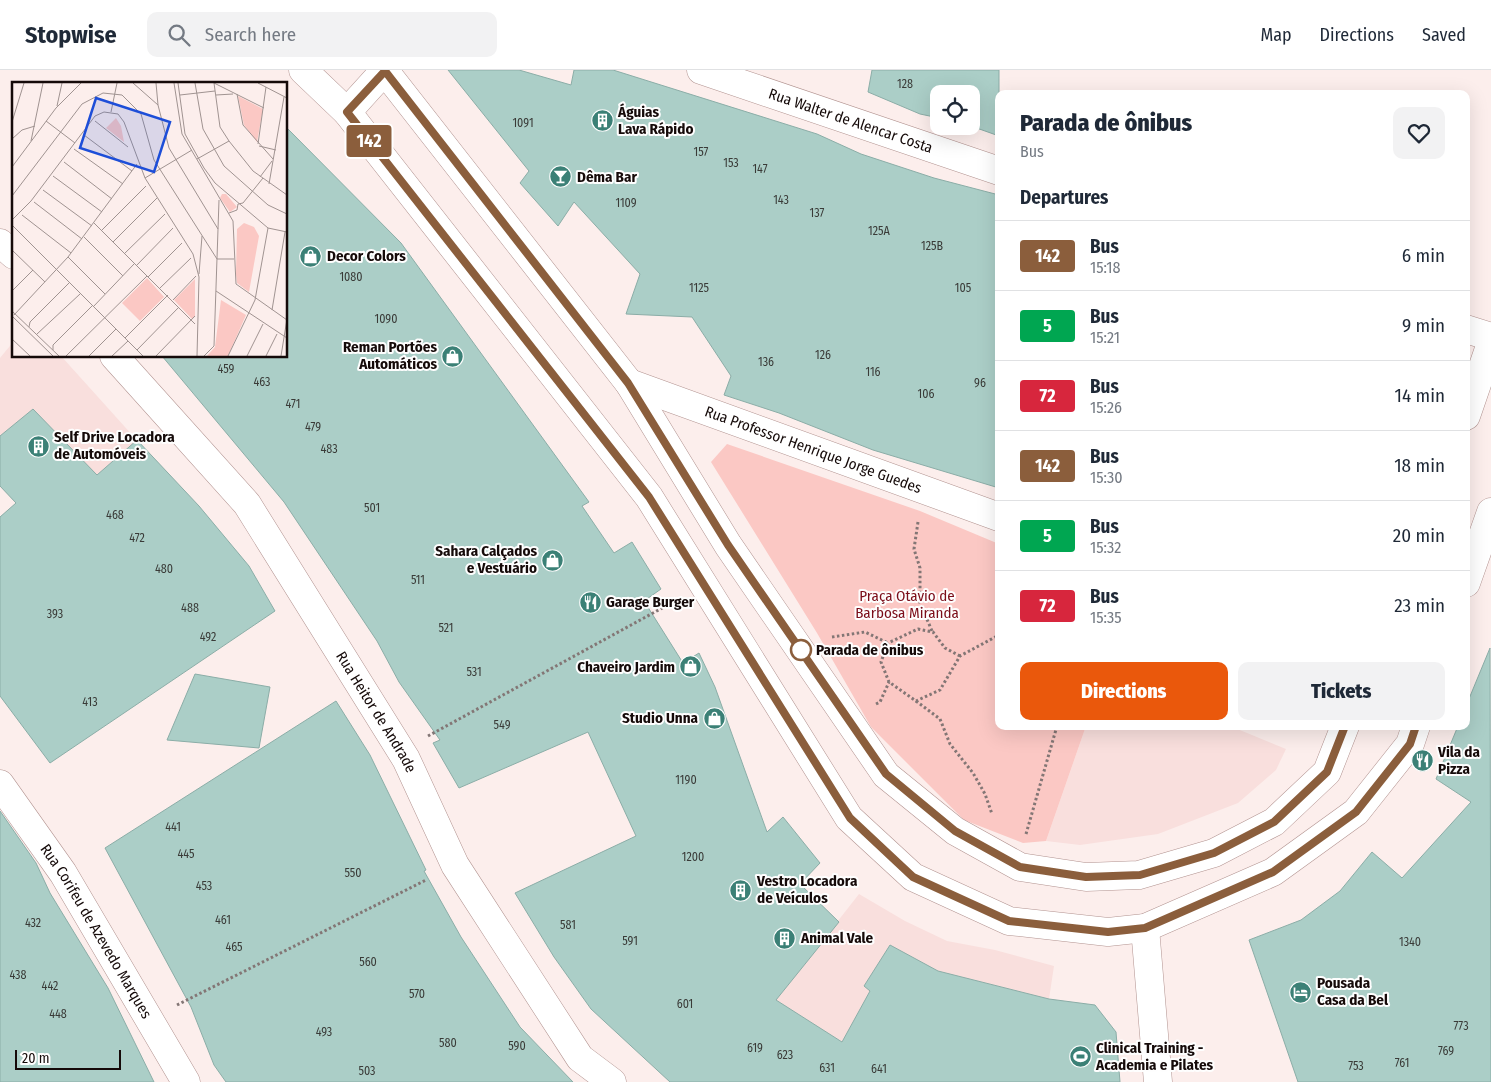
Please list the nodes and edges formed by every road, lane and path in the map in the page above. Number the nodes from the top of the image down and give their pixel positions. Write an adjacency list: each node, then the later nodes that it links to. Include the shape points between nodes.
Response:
1 (303, 70): 4 (main road)
2 (385, 70): 4 (main road); 12 (main road)
3 (701, 70): 5 (main road, Rua Walter de Alencar Costa)
4 (347, 112): 18 (main road, via 649,497)
5 (995, 170)
6 (0, 243): 7 (main road)
7 (12, 253)
8 (1470, 330): 9 (main road)
9 (1491, 338)
10 (1491, 343): 13 (main road)
11 (116, 358): 28 (main road, Rua Heitor de Andrade, via 247,504)
12 (628, 383): 15 (main road, Rua Professor Henrique Jorge Guedes); 26 (main road, via 728,545 886,774 955,831 1020,867 1086,877 1140,875 1214,853 1274,822 1327,772)
13 (1470, 404)
14 (1491, 512): 17 (main road)
15 (995, 516)
16 (918, 520): 19 (path, via 914,549 920,568 920,603)
17 (1470, 572)
18 (704, 585): 28 (path); 33 (main road, via 850,818 913,877 1009,921 1108,932)
19 (932, 632): 22 (path, via 918,629); 23 (path, via 945,648)
20 (825, 636): 22 (path, via 843,637 866,632)
21 (995, 637): 23 (path)
22 (888, 643): 24 (path, via 881,662 889,682)
23 (960, 656): 24 (path, via 940,690)
24 (916, 701): 30 (path, via 940,719 950,744 985,794)
25 (1055, 730): 31 (path)
26 (1343, 730)
27 (1415, 730): 33 (main road, via 1410,744 1356,812 1273,872)
28 (401, 751): 32 (main road, Rua Heitor de Andrade)
29 (0, 784): 34 (main road, Rua Corifeu de Azevedo Marques, via 63,873)
30 (994, 821)
31 (1023, 843)
32 (455, 865): 34 (path); 36 (main road, Rua Heitor de Andrade, via 580,1058)
33 (1145, 928): 37 (main road)
34 (149, 1018): 35 (main road, Rua Corifeu de Azevedo Marques)
35 (186, 1082)
36 (612, 1082)
37 (1158, 1082)

